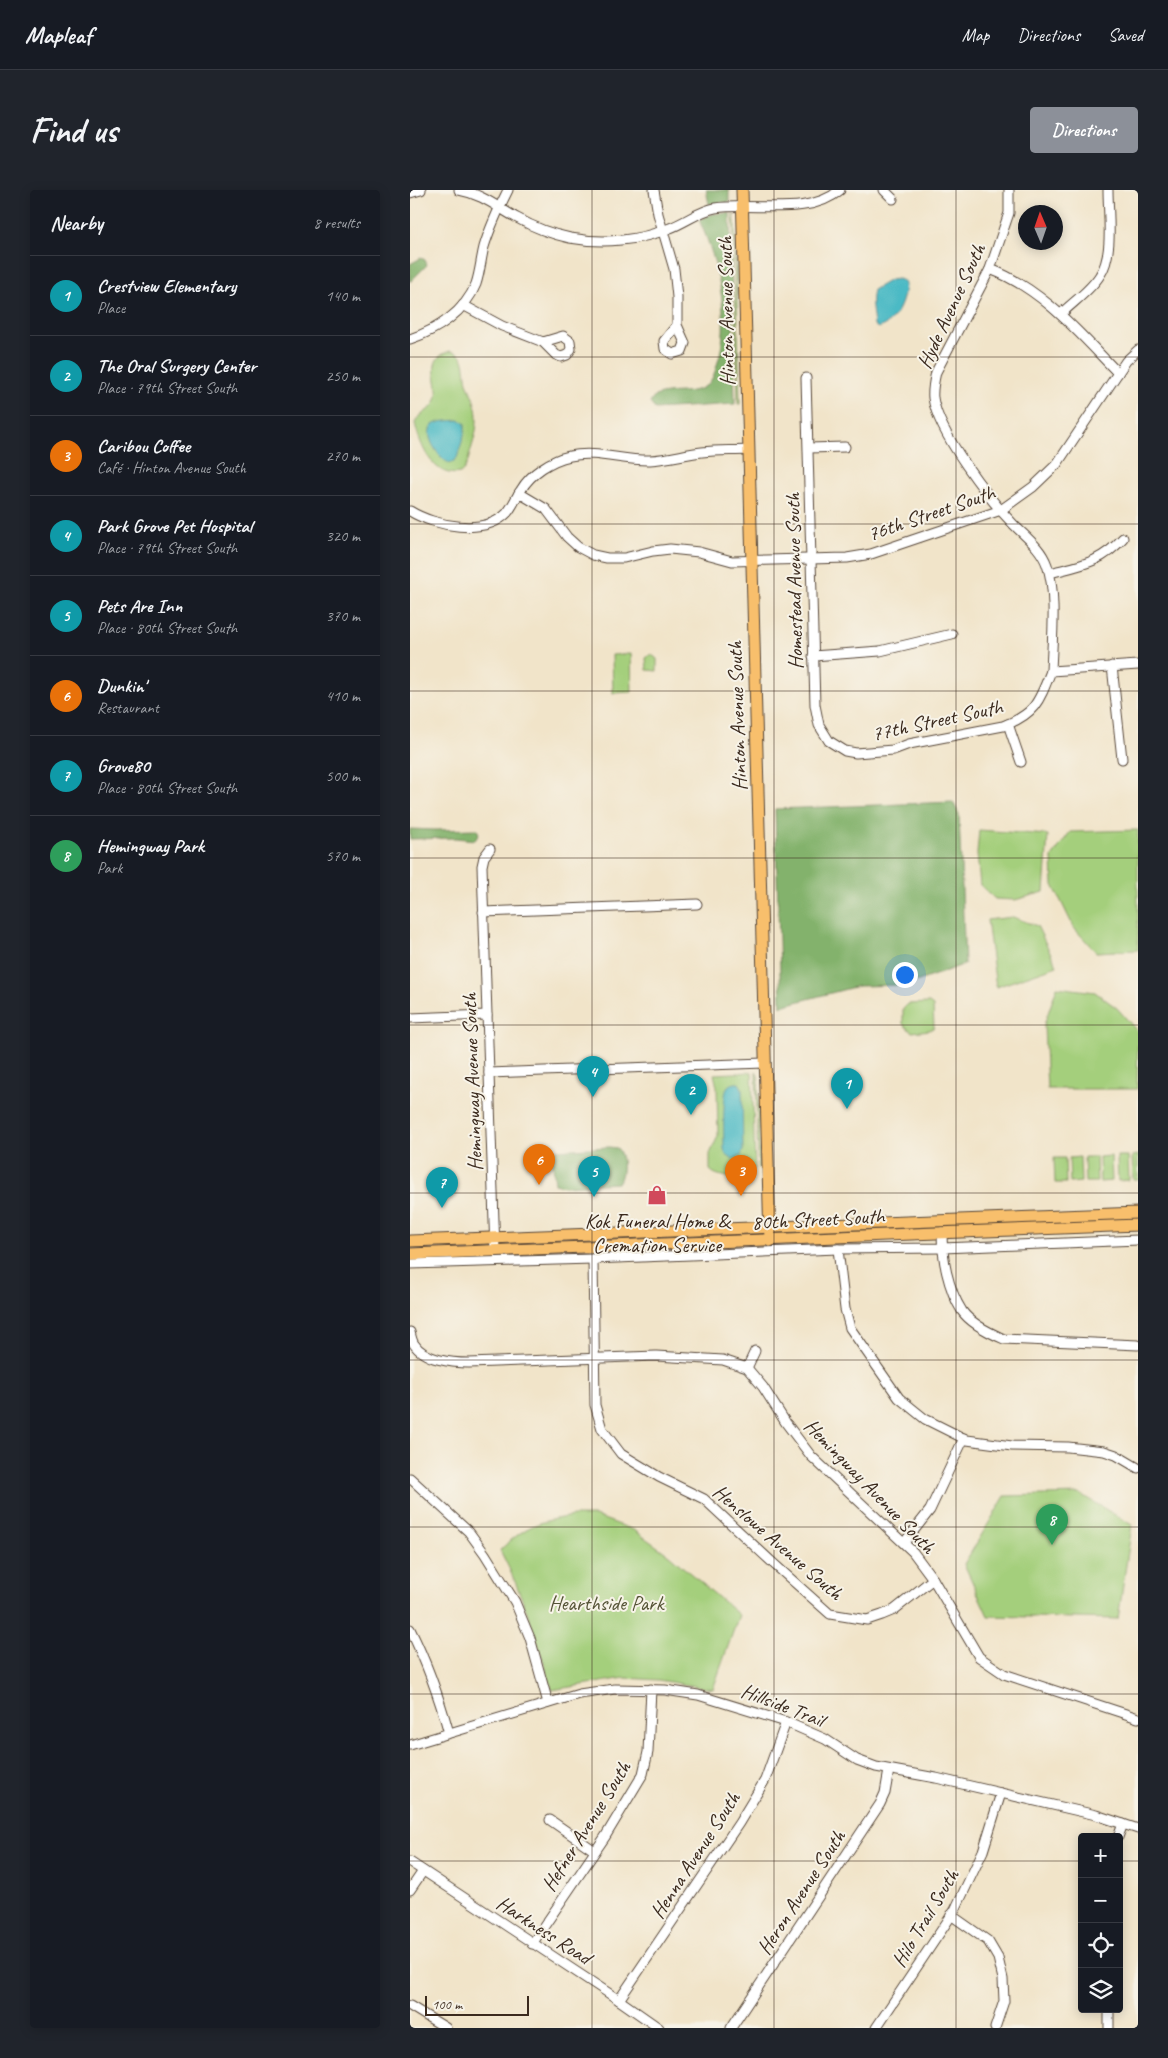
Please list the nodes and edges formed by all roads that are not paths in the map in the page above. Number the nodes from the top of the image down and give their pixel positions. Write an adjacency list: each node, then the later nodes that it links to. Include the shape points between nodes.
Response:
1 (421, 190): 10 (street)
2 (459, 190): 12 (street, via 485,198)
3 (508, 190): 12 (street)
4 (654, 190): 14 (street)
5 (742, 190): 13 (main road, Hinton Avenue South)
6 (840, 190): 13 (street, via 819,202)
7 (884, 190): 11 (street)
8 (1009, 190): 15 (street, Hyde Avenue South, via 1009,213)
9 (1108, 190): 17 (street, via 1109,235 1105,266 1100,277)
10 (410, 193)
11 (893, 199)
12 (500, 207): 14 (street, via 538,228 576,239 620,240); 16 (street, via 486,241 476,282)
13 (742, 207): 14 (street, via 704,211); 26 (main road, Hinton Avenue South)
14 (663, 231): 18 (street, via 675,274)
15 (990, 269): 17 (street, via 1022,285); 28 (street, Hyde Avenue South, via 936,372 933,399 963,462)
16 (464, 305): 19 (street, via 440,325); 20 (street, via 502,326)
17 (1061, 314): 22 (street)
18 (677, 325)
19 (410, 339)
20 (543, 342)
21 (1138, 350): 22 (street, 76th Street South)
22 (1118, 373): 28 (street, 76th Street South, via 1057,464 1033,487)
23 (806, 378): 25 (street, Homestead Avenue South)
24 (845, 447): 25 (street)
25 (809, 448): 31 (street, Homestead Avenue South)
26 (748, 450): 27 (street, via 703,452 650,460 571,455 539,470); 32 (main road, Hinton Avenue South)
27 (518, 493): 29 (street, via 507,513 486,524 447,525); 32 (street, 76th Street South, via 543,507 571,541 595,556 621,559 653,550 678,549 726,561)
28 (1001, 510): 31 (street, 76th Street South, via 871,554); 33 (street, Hyde Avenue South, via 1037,546)
29 (410, 511)
30 (1123, 538): 33 (street, via 1101,558)
31 (810, 560): 32 (street, 76th Street South); 35 (street, Homestead Avenue South)
32 (751, 561): 48 (main road, Hinton Avenue South)
33 (1050, 572): 38 (street, Hyde Avenue South)
34 (952, 634): 35 (street, via 880,651)
35 (813, 656): 40 (street, Homestead Avenue South, via 814,705 822,733 845,752)
36 (1138, 665): 37 (street)
37 (1112, 666): 38 (street); 41 (street)
38 (1051, 671): 39 (street, 77th Street South, via 1041,698 1029,713)
39 (1008, 724): 40 (street, 77th Street South, via 893,750); 42 (street)
40 (864, 753)
41 (1122, 760)
42 (1021, 762)
43 (490, 849): 45 (street, Hemingway Avenue South, via 482,865)
44 (697, 904): 45 (street)
45 (483, 912): 46 (street, Hemingway Avenue South)
46 (487, 1015): 47 (street); 49 (street, Hemingway Avenue South)
47 (410, 1018)
48 (764, 1063): 49 (street); 52 (main road, Hinton Avenue South)
49 (489, 1073): 54 (street, Hemingway Avenue South)
50 (1138, 1213): 52 (main road, 80th Street South)
51 (1138, 1225): 53 (main road, 80th Street South)
52 (769, 1227): 54 (main road, 80th Street South); 57 (main road, Hinton Avenue South)
53 (942, 1232): 57 (main road, 80th Street South); 58 (street)
54 (494, 1238): 56 (main road, 80th Street South); 60 (street, Hemingway Avenue South)
55 (1138, 1240): 58 (street, 80th Street South)
56 (410, 1241)
57 (770, 1241): 60 (main road, 80th Street South)
58 (942, 1248): 59 (street, 80th Street South); 65 (street, via 949,1283 962,1312 989,1332 1004,1339)
59 (838, 1249): 62 (street, 80th Street South); 69 (street, via 845,1309 850,1328 863,1348 899,1398 925,1419)
60 (495, 1251): 61 (main road, 80th Street South)
61 (410, 1254)
62 (593, 1259): 63 (street, 80th Street South); 67 (street, Henslowe Avenue South)
63 (410, 1264)
64 (410, 1332): 67 (street, via 414,1344 425,1353 450,1362)
65 (1138, 1345)
66 (755, 1351): 68 (street)
67 (595, 1358): 68 (street, via 702,1357); 73 (street, Henslowe Avenue South, via 598,1416 602,1429 620,1454 704,1499 830,1614 867,1620 882,1615 894,1610)
68 (747, 1368): 72 (street, Hemingway Avenue South, via 811,1456)
69 (964, 1438): 70 (street, via 1012,1446 1104,1451); 72 (street, via 930,1510)
70 (1138, 1468)
71 (410, 1478): 76 (street, via 469,1532 515,1602 530,1638)
72 (904, 1543): 73 (street, Hemingway Avenue South)
73 (934, 1579): 77 (street, Hemingway Avenue South, via 979,1657 989,1665 1004,1674)
74 (410, 1629): 79 (street, via 436,1688)
75 (651, 1689): 76 (street, Hillside Trail, via 615,1689); 78 (street, Hillside Trail, via 698,1695); 87 (street, Hefner Avenue South, via 648,1752 642,1774)
76 (548, 1703): 79 (street, Hillside Trail)
77 (1138, 1718)
78 (786, 1722): 81 (street, Hillside Trail, via 825,1739 857,1760); 93 (street, Henna Avenue South, via 765,1780)
79 (449, 1734): 80 (street, Hillside Trail)
80 (410, 1745)
81 (889, 1770): 82 (street, Hillside Trail); 98 (street, Heron Avenue South, via 880,1804)
82 (1001, 1793): 84 (street, Hillside Trail); 91 (street, Hilo Trail South, via 983,1851)
83 (550, 1820): 87 (street)
84 (1123, 1824): 85 (street, Hillside Trail); 86 (street)
85 (1138, 1829)
86 (1120, 1833)
87 (595, 1851): 92 (street, Hefner Avenue South)
88 (410, 1862): 89 (street, Harkness Road)
89 (423, 1871): 90 (street); 92 (street, Harkness Road)
90 (410, 1890)
91 (952, 1915): 99 (street, Hilo Trail South); 100 (street, via 988,1940 998,1958 1004,2001)
92 (532, 1944): 93 (street, Harkness Road)
93 (619, 2000): 97 (street, Harkness Road)
94 (410, 2006): 96 (street)
95 (1109, 2013): 101 (street)
96 (446, 2028)
97 (659, 2028)
98 (731, 2028)
99 (876, 2028)
100 (995, 2028)
101 (1110, 2028)

